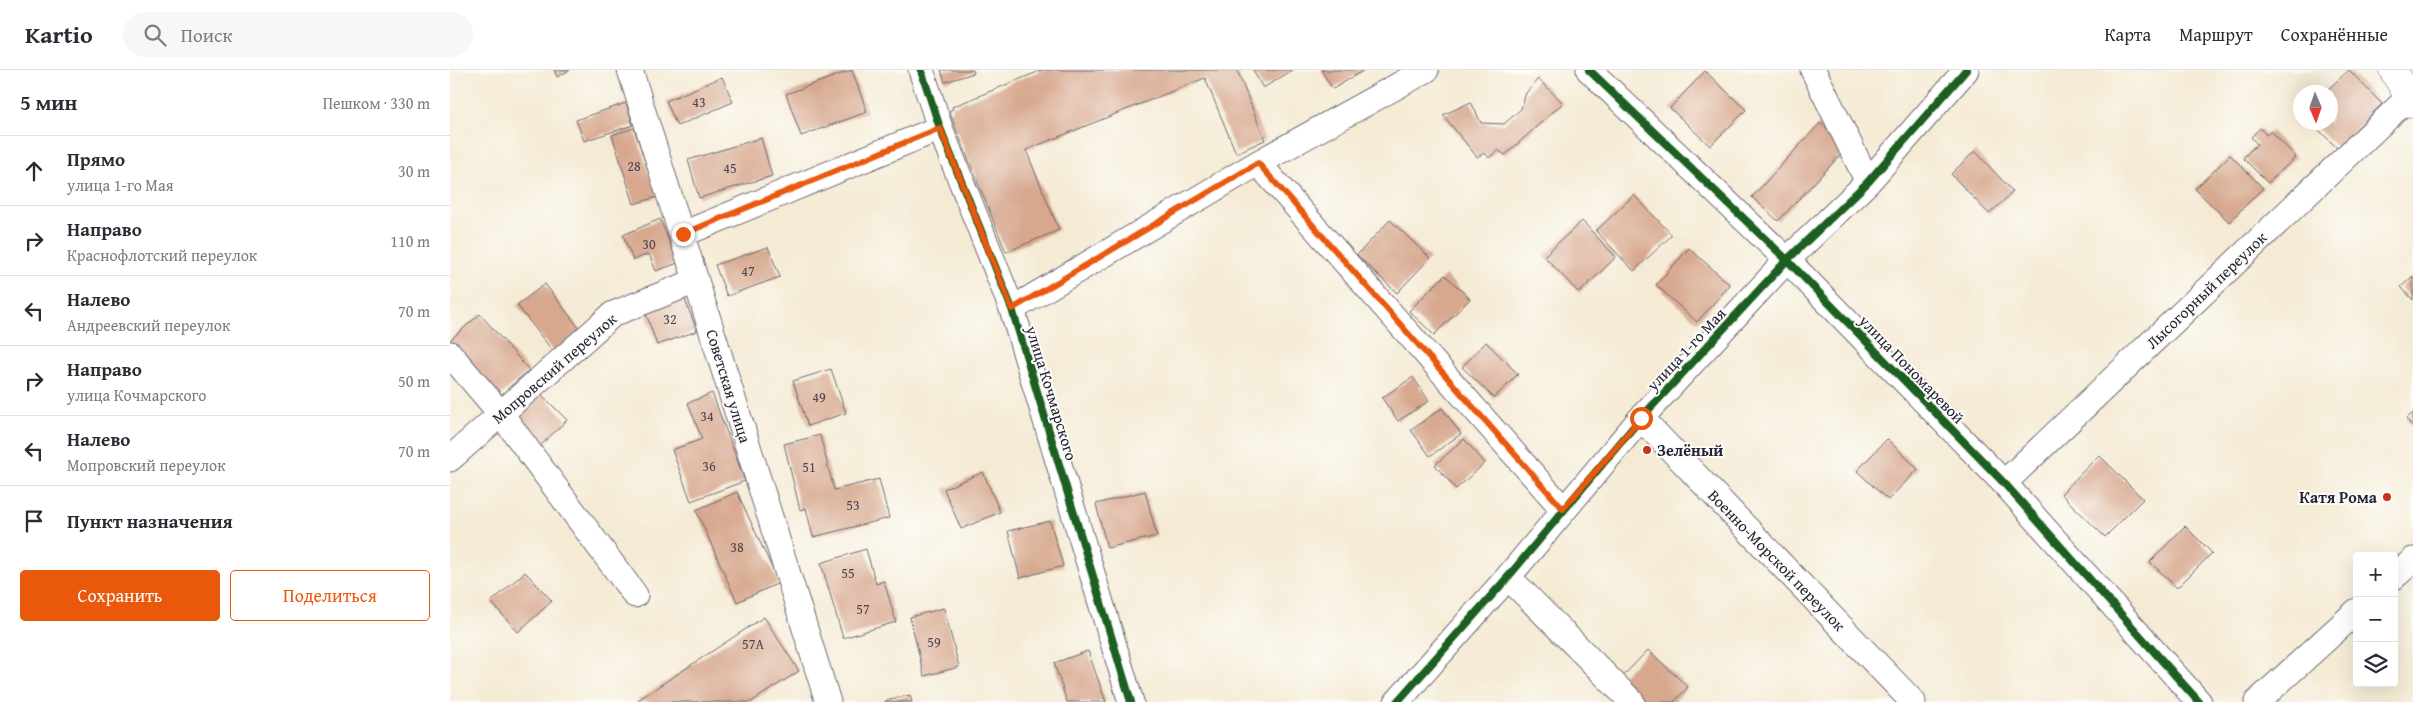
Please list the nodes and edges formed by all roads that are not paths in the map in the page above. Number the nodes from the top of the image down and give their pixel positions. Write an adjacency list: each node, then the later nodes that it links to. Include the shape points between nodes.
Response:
1 (630, 70): 12 (street, Советская улица)
2 (921, 70): 9 (street, улица Кочмарского)
3 (1426, 70): 10 (street)
4 (1589, 70): 13 (street, улица Пономаревой)
5 (1814, 70): 11 (street)
6 (1966, 70): 11 (street, улица 1-го Мая)
7 (2393, 70): 8 (main road)
8 (2411, 101): 20 (street, Лысогорный переулок)
9 (940, 128): 12 (street); 15 (street, улица Кочмарского)
10 (1258, 163): 15 (street); 21 (street)
11 (1868, 182): 13 (street, улица 1-го Мая)
12 (683, 234): 14 (street, Советская улица)
13 (1787, 260): 18 (street, улица 1-го Мая); 20 (street, улица Пономаревой)
14 (696, 281): 17 (street, Мопровский переулок, via 614,314); 27 (street, Советская улица)
15 (1012, 309): 28 (street, улица Кочмарского)
16 (450, 354): 17 (street)
17 (501, 414): 19 (street, Мопровский переулок); 25 (street)
18 (1641, 418): 21 (street, улица 1-го Мая); 31 (street, Военно-Морской переулок)
19 (450, 459)
20 (2004, 482): 32 (street, улица Пономаревой)
21 (1563, 509): 24 (street, улица 1-го Мая)
22 (2413, 560): 23 (street)
23 (2398, 573)
24 (1508, 577): 29 (street, улица 1-го Мая); 30 (street)
25 (635, 595)
26 (2353, 615): 33 (street)
27 (828, 702)
28 (1131, 702)
29 (1397, 702)
30 (1632, 702)
31 (1913, 702)
32 (2198, 702)
33 (2258, 702)

